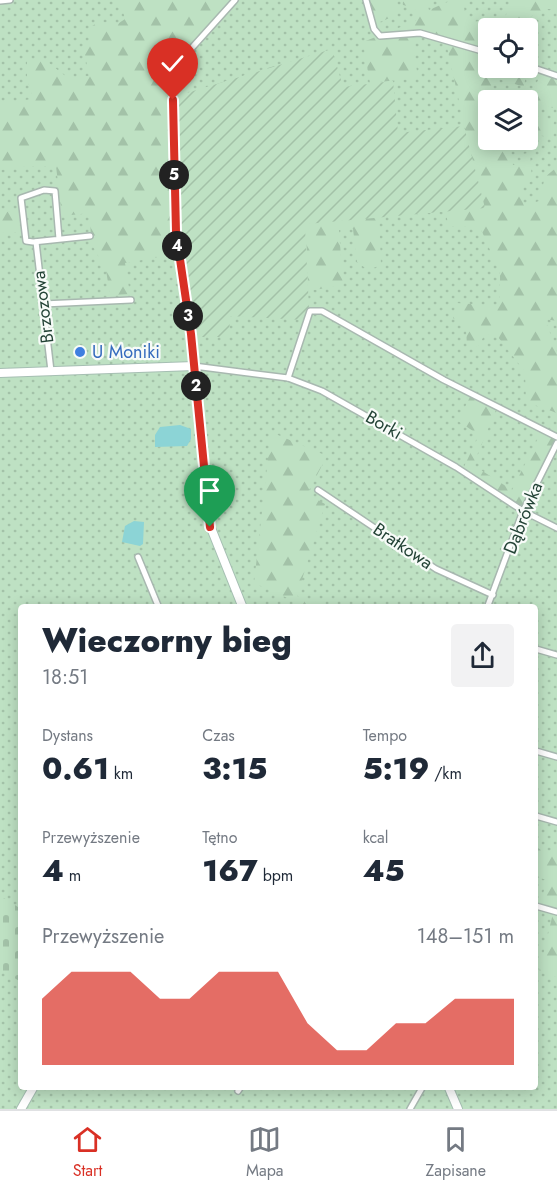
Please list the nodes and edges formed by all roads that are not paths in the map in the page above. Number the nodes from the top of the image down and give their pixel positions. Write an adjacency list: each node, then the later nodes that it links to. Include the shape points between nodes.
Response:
1 (10, 0): 4 (street)
2 (235, 0): 13 (street, via 190,50 173,91 176,232)
3 (366, 0): 5 (street, via 380,36 420,33)
4 (0, 1)
5 (478, 50)
6 (538, 69): 7 (street)
7 (557, 76)
8 (90, 236): 9 (street)
9 (59, 239): 10 (street); 10 (street, Brzozowa, via 56,196 51,189 21,198 26,241)
10 (36, 242): 12 (street, Brzozowa)
11 (131, 300): 12 (street)
12 (43, 303): 14 (street, Brzozowa)
13 (194, 366): 14 (street); 16 (street, Borki); 25 (street, via 209,523)
14 (51, 372): 15 (street)
15 (0, 373)
16 (288, 378): 17 (street, via 310,311 322,312); 20 (street, Borki, via 370,417)
17 (557, 437)
18 (557, 443): 20 (street, Dąbrówka)
19 (318, 490): 23 (street, Bratkowa, via 436,569)
20 (523, 511): 21 (street, Borki); 23 (street, Dąbrówka)
21 (557, 528)
22 (138, 556): 24 (street)
23 (493, 595): 26 (street, Dąbrówka)
24 (157, 604)
25 (241, 604)
26 (489, 604)
27 (538, 650): 28 (street)
28 (557, 655)
29 (538, 752): 30 (street)
30 (557, 757)
31 (538, 817): 32 (street)
32 (557, 822)
33 (538, 907): 34 (street)
34 (557, 912)
35 (32, 1090): 38 (street)
36 (421, 1090): 39 (street)
37 (449, 1090): 40 (street)
38 (21, 1109)
39 (410, 1109)
40 (458, 1109)

